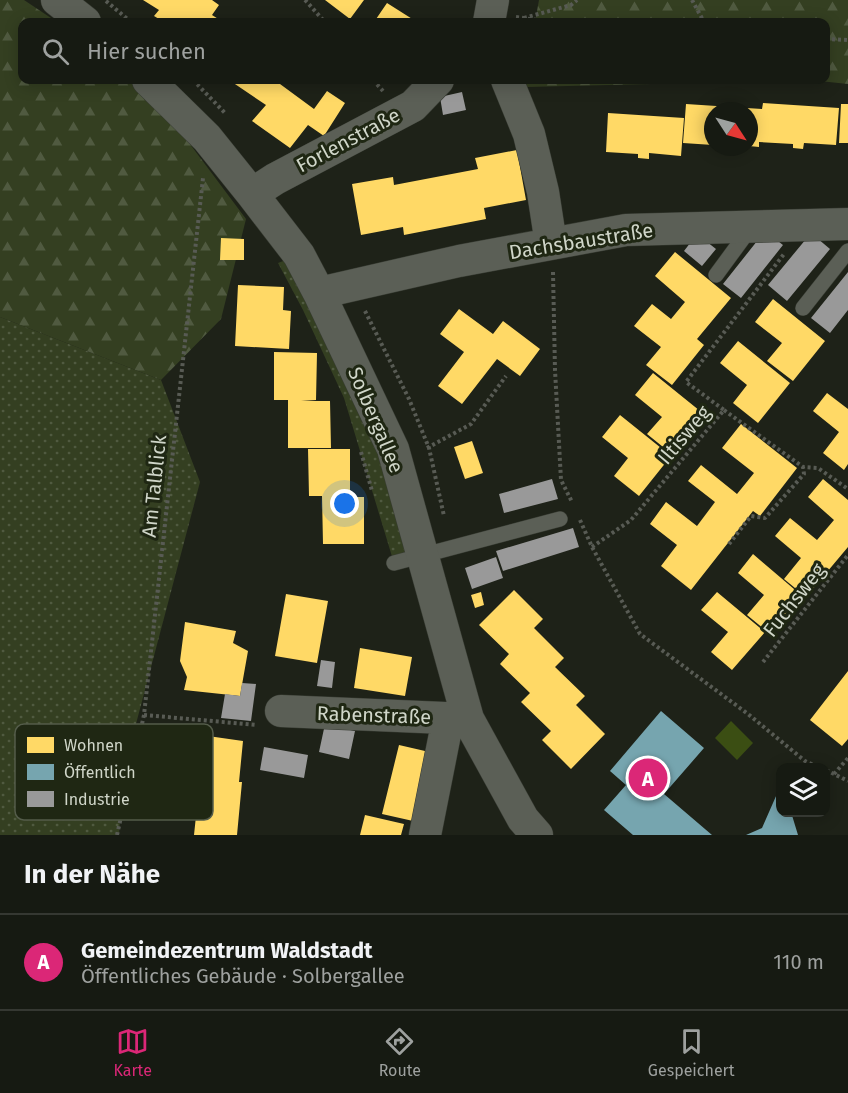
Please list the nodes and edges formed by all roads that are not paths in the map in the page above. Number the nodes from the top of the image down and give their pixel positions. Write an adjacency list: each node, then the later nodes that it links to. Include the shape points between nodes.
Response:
1 (57, 0): 3 (street)
2 (493, 0): 4 (street)
3 (80, 18)
4 (490, 18)
5 (152, 84): 8 (street, Solbergallee, via 207,138)
6 (434, 84): 8 (street, Forlenstraße, via 413,106)
7 (509, 84): 11 (street, via 529,134)
8 (252, 194): 14 (street, Solbergallee, via 299,255)
9 (848, 224): 10 (street, Dachsbaustraße)
10 (752, 226): 11 (street, Dachsbaustraße, via 626,230); 13 (lane)
11 (551, 244): 14 (street, Dachsbaustraße)
12 (848, 251): 15 (lane)
13 (716, 275)
14 (319, 293): 17 (street, Solbergallee, via 393,449)
15 (803, 308)
16 (560, 519): 17 (lane)
17 (408, 560): 19 (street, Solbergallee)
18 (281, 711): 19 (street, Rabenstraße)
19 (458, 719): 20 (street); 21 (street, Solbergallee)
20 (425, 835)
21 (537, 835)

